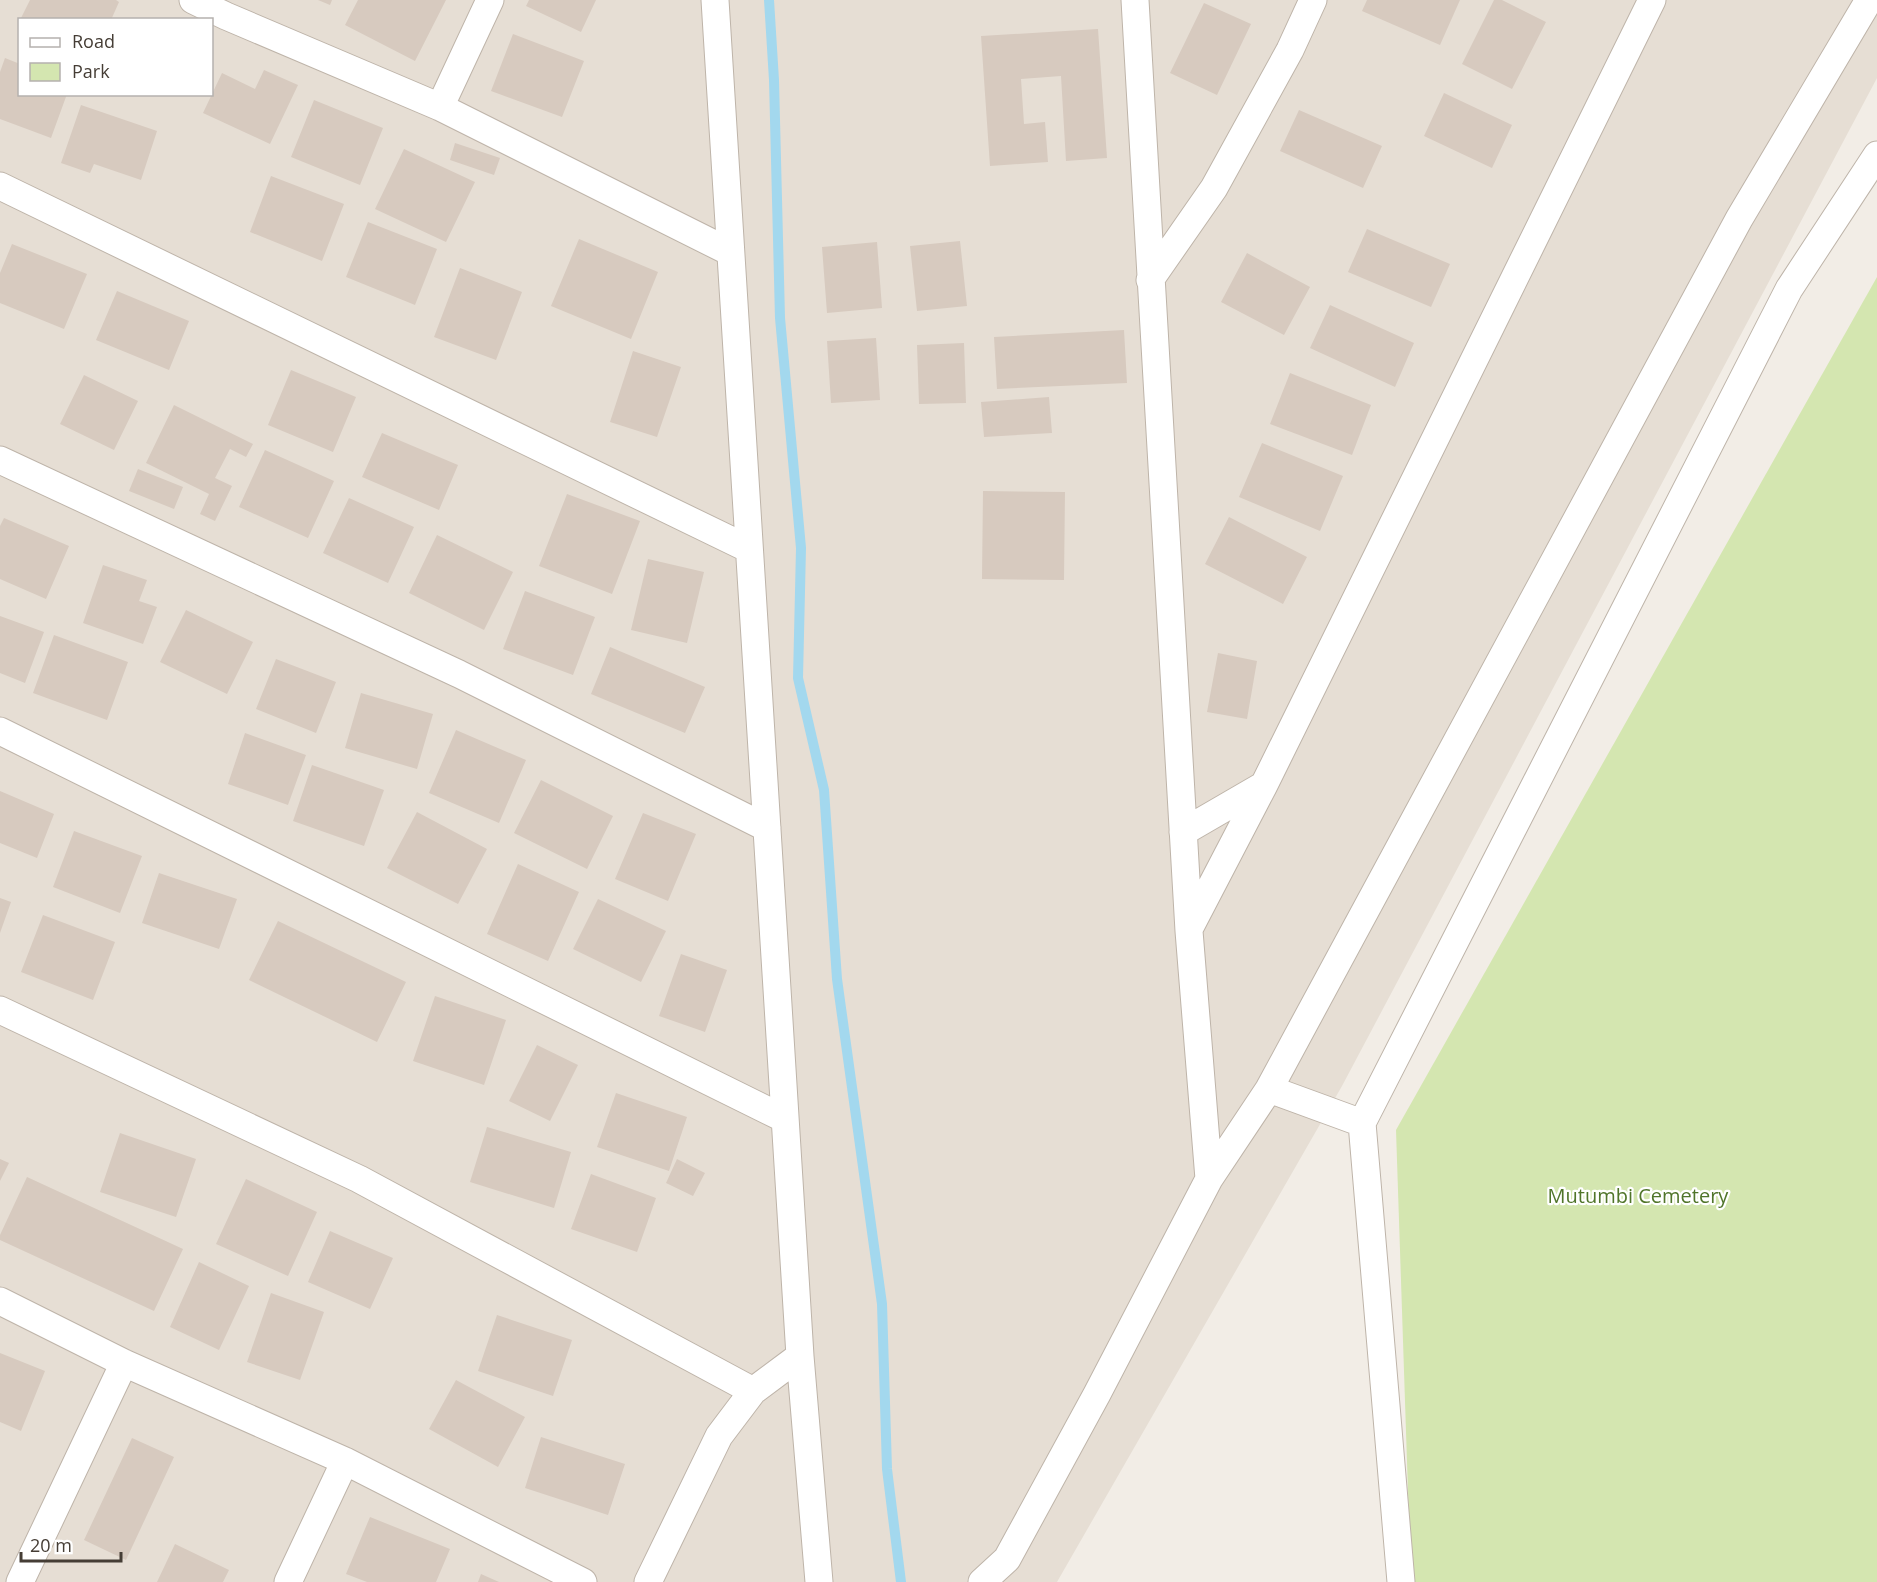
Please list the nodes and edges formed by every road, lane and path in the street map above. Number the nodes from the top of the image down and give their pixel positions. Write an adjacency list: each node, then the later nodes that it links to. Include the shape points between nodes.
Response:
1 (193, 0): 8 (street)
2 (490, 0): 9 (street)
3 (715, 0): 12 (street)
4 (1135, 0): 13 (street)
5 (1314, 0): 13 (street, via 1214,188)
6 (1652, 0): 17 (street)
7 (1869, 0): 22 (street, via 1739,219)
8 (229, 8): 9 (street)
9 (440, 106): 12 (street)
10 (1877, 155): 24 (street, via 1789,289)
11 (0, 186): 15 (street)
12 (730, 252): 15 (street)
13 (1150, 280): 19 (street)
14 (0, 460): 18 (street, via 459,674)
15 (749, 549): 18 (street)
16 (0, 731): 23 (street)
17 (1264, 785): 19 (street); 20 (street)
18 (767, 828): 23 (street)
19 (1183, 832): 20 (street)
20 (1189, 931): 25 (street)
21 (0, 1010): 29 (street, via 358,1179)
22 (1269, 1089): 24 (street); 25 (street)
23 (785, 1119): 27 (street)
24 (1362, 1123): 37 (street)
25 (1209, 1179): 36 (street, via 1007,1559)
26 (0, 1301): 28 (street)
27 (800, 1356): 29 (street); 35 (street)
28 (123, 1363): 30 (street); 31 (street)
29 (753, 1391): 34 (street, via 719,1437)
30 (345, 1461): 32 (street); 33 (street)
31 (20, 1582)
32 (288, 1582)
33 (583, 1582)
34 (648, 1582)
35 (819, 1582)
36 (982, 1582)
37 (1401, 1582)

